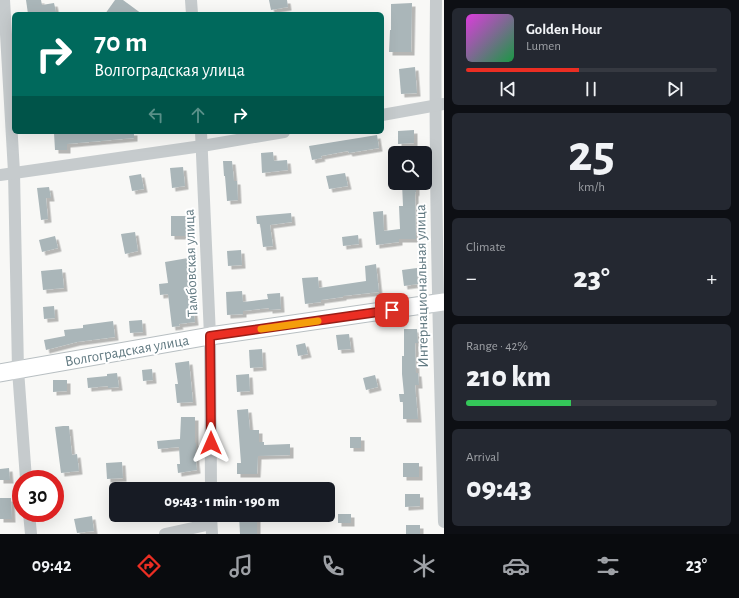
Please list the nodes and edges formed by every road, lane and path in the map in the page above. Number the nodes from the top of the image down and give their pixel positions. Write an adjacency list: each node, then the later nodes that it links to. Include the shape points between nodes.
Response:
1 (4, 0): 10 (street)
2 (191, 0): 4 (street)
3 (436, 0): 5 (street, Интернациональная улица)
4 (192, 12)
5 (439, 105): 6 (street); 12 (street, Интернациональная улица)
6 (384, 115)
7 (201, 134): 9 (street, Тамбовская улица)
8 (272, 134): 9 (street)
9 (202, 146): 10 (street); 13 (street, Тамбовская улица)
10 (14, 172): 11 (street); 14 (street)
11 (0, 174)
12 (441, 303): 13 (street, Волгоградская улица); 19 (street, Интернациональная улица)
13 (210, 336): 14 (street, Волгоградская улица); 17 (street, Тамбовская улица)
14 (18, 370): 15 (street, Волгоградская улица); 16 (street)
15 (0, 373)
16 (25, 470)
17 (211, 482)
18 (30, 522): 21 (street)
19 (444, 522)
20 (212, 524): 22 (street)
21 (31, 534)
22 (165, 534)

